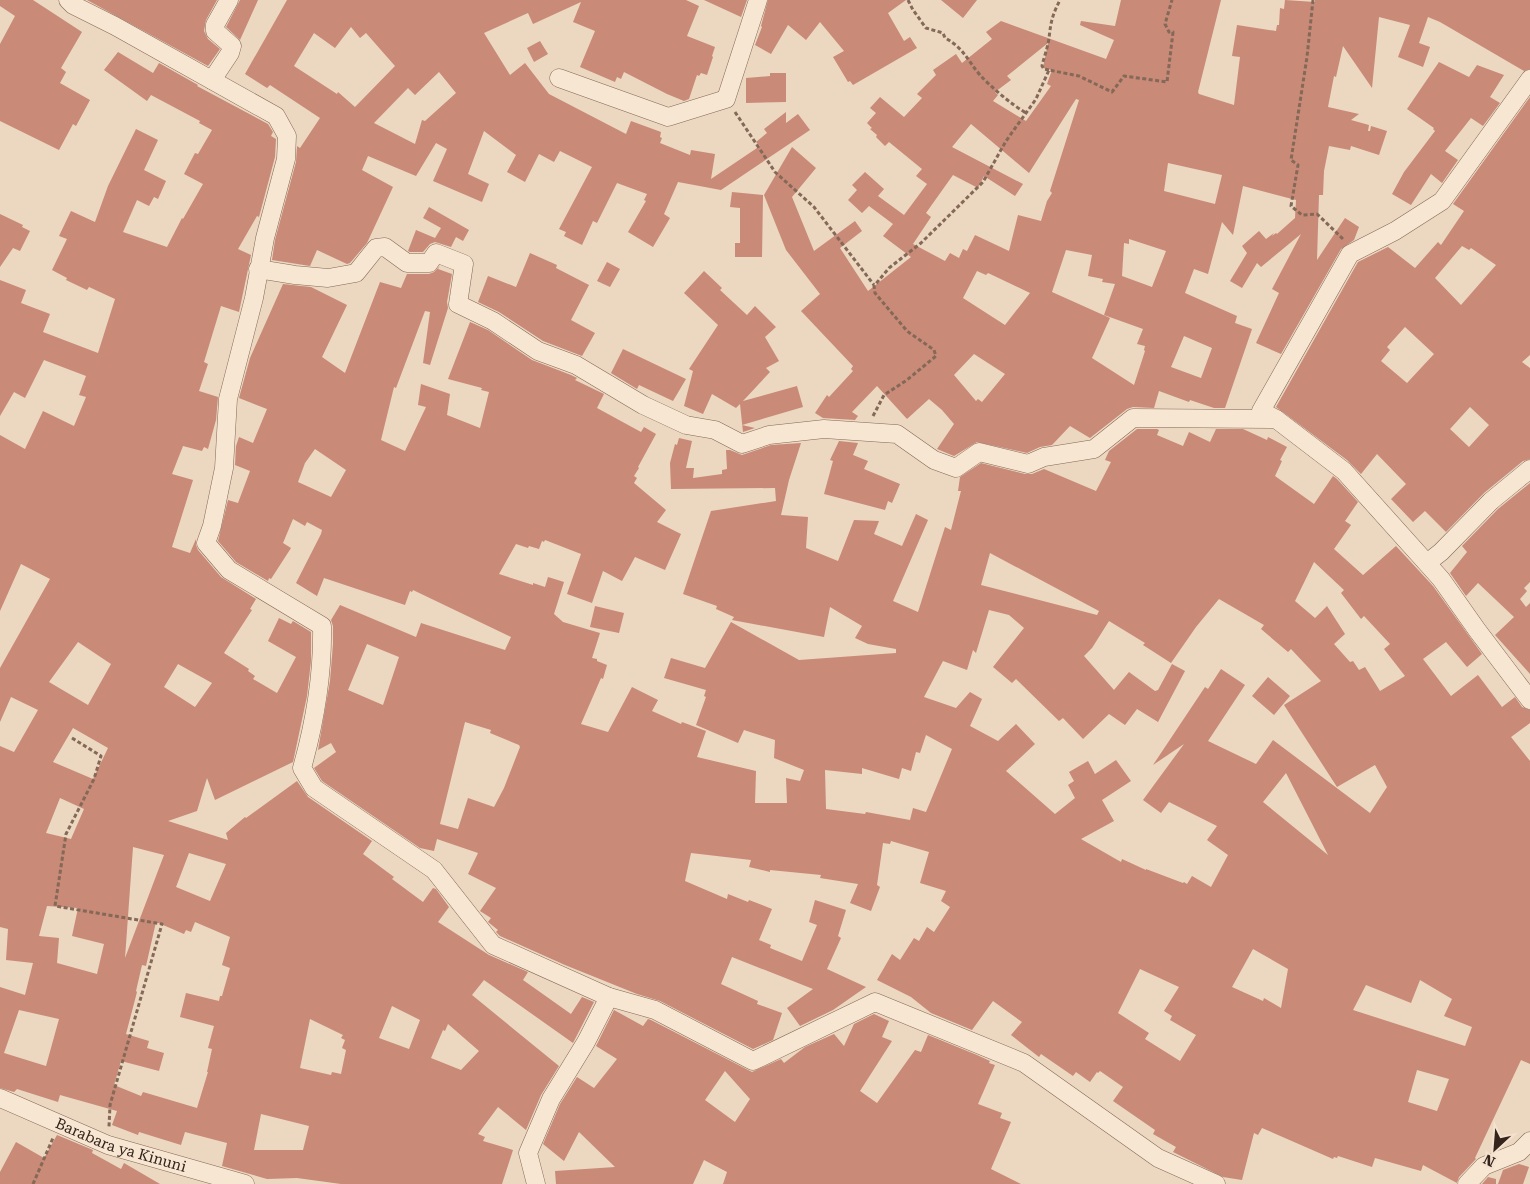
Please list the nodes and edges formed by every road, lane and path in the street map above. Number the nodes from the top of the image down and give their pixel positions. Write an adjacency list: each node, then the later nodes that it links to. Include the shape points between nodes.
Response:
1 (68, 0): 11 (street)
2 (229, 0): 11 (street, via 215,31 232,46)
3 (758, 0): 12 (street)
4 (908, 0): 13 (path, via 926,28 943,33 945,38 957,44 980,75 1011,104)
5 (1060, 0): 8 (path, via 1051,16 1042,66)
6 (1172, 0): 8 (path, via 1165,24 1169,32 1173,32 1167,82 1124,76 1112,92 1080,76)
7 (1313, 0): 14 (path, via 1308,57 1291,160 1298,165 1291,206 1302,215 1316,214)
8 (1049, 70): 13 (path, via 1036,99)
9 (559, 78): 12 (street, via 668,117)
10 (1530, 79): 14 (street, via 1442,201 1395,231)
11 (212, 80): 15 (street, via 276,116 287,136 286,159)
12 (726, 99): 16 (path, via 775,172 814,207)
13 (1026, 112): 16 (path, via 983,182 889,268)
14 (1357, 250): 17 (street, via 1350,254 1261,411)
15 (258, 269): 18 (street, via 328,278 356,273 376,248 384,247 407,263 429,263 436,253 464,264 458,304 494,321 538,351 576,365 643,405 686,425 715,430 742,444 770,435 815,430); 23 (street, via 254,298 228,399 224,468 206,543 229,570 322,626 320,681 302,768 314,788 434,870 493,945)
16 (874, 286): 18 (path, via 875,293 907,331 934,350 936,356 884,395)
17 (1276, 419): 18 (street, via 1133,418 1094,449 1044,457 1028,464 979,452 956,468 934,460 898,434); 20 (street, via 1344,471)
18 (865, 432)
19 (1530, 468): 20 (street, via 1491,500 1441,552)
20 (1426, 563): 21 (street)
21 (1530, 700)
22 (72, 738): 26 (path, via 101,756 94,779 66,834 56,906 162,924 110,1105)
23 (609, 997): 30 (street, via 551,1099 528,1153); 31 (street, via 655,1010 753,1061 875,1002 1024,1062 1158,1158)
24 (0, 1098): 25 (street, Barabara ya Kinuni)
25 (59, 1124): 26 (street, Barabara ya Kinuni); 28 (path)
26 (108, 1145): 29 (street, Barabara ya Kinuni)
27 (1525, 1146): 32 (street, via 1484,1166)
28 (33, 1184)
29 (245, 1184)
30 (536, 1184)
31 (1216, 1184)
32 (1467, 1184)

